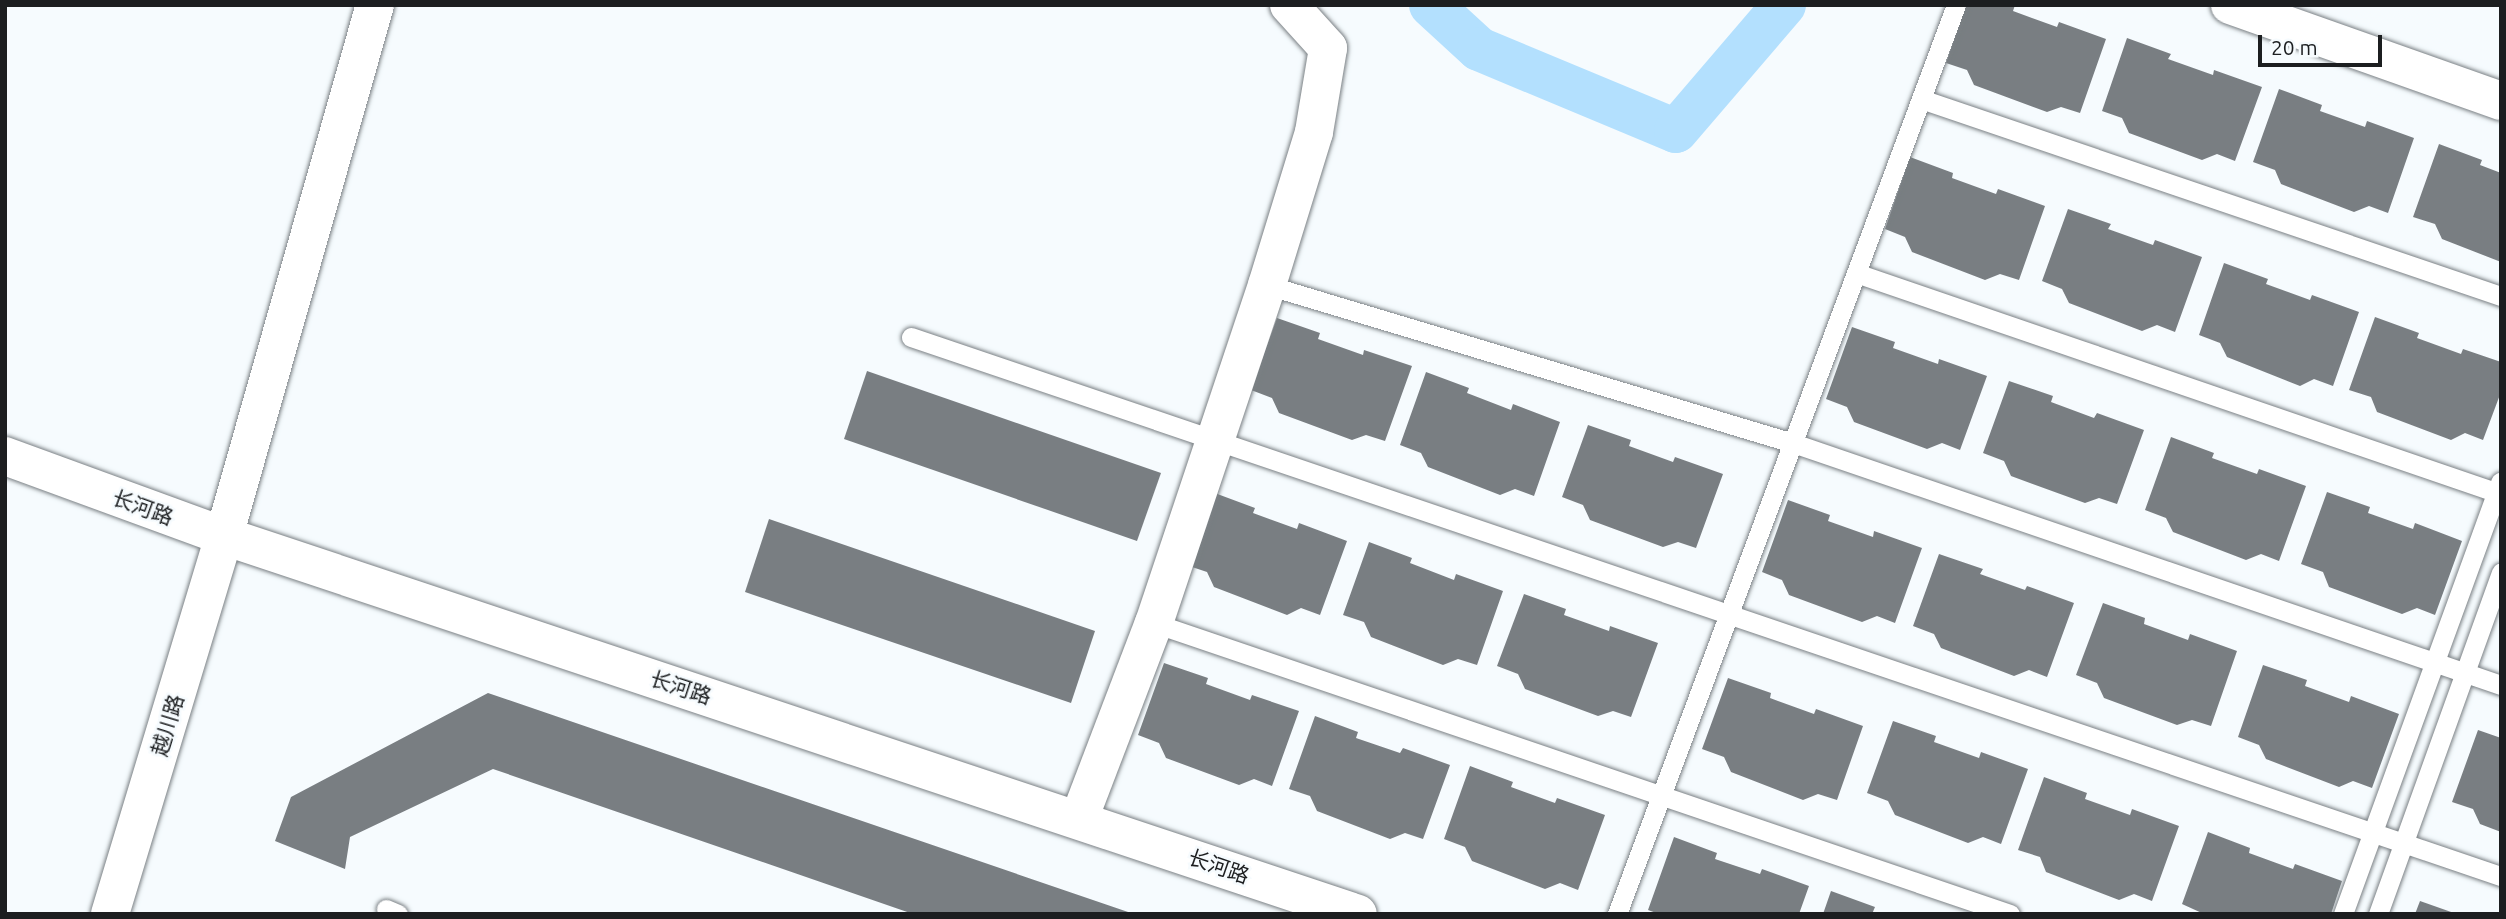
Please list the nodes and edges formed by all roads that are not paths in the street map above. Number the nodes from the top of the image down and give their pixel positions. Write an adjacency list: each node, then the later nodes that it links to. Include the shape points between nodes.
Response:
1 (375, 5): 15 (street, 越川路)
2 (1289, 5): 8 (street, via 1328,48 1314,132)
3 (1956, 5): 5 (lane)
4 (2231, 5): 6 (street)
5 (1921, 99): 7 (lane); 9 (lane)
6 (2501, 101)
7 (1856, 273): 12 (lane); 14 (lane)
8 (1267, 285): 11 (street); 12 (lane)
9 (2501, 296)
10 (911, 337): 11 (lane)
11 (1215, 440): 17 (lane); 18 (street)
12 (1793, 443): 17 (lane); 19 (lane)
13 (5, 456): 15 (street, 长河路)
14 (2499, 489): 19 (lane)
15 (224, 536): 23 (street, 长河路); 27 (street, 越川路)
16 (2501, 573): 20 (lane)
17 (1729, 614): 22 (lane); 24 (lane)
18 (1154, 623): 22 (lane); 23 (street)
19 (2434, 662): 20 (lane); 24 (lane)
20 (2465, 672): 21 (lane); 25 (lane)
21 (2501, 685)
22 (1661, 795): 29 (lane); 30 (lane)
23 (1079, 819): 28 (street, 长河路)
24 (2372, 832): 25 (lane); 31 (lane)
25 (2403, 843): 26 (lane); 32 (lane)
26 (2501, 876)
27 (110, 914)
28 (1358, 914)
29 (1617, 914)
30 (2010, 914)
31 (2343, 914)
32 (2378, 914)

